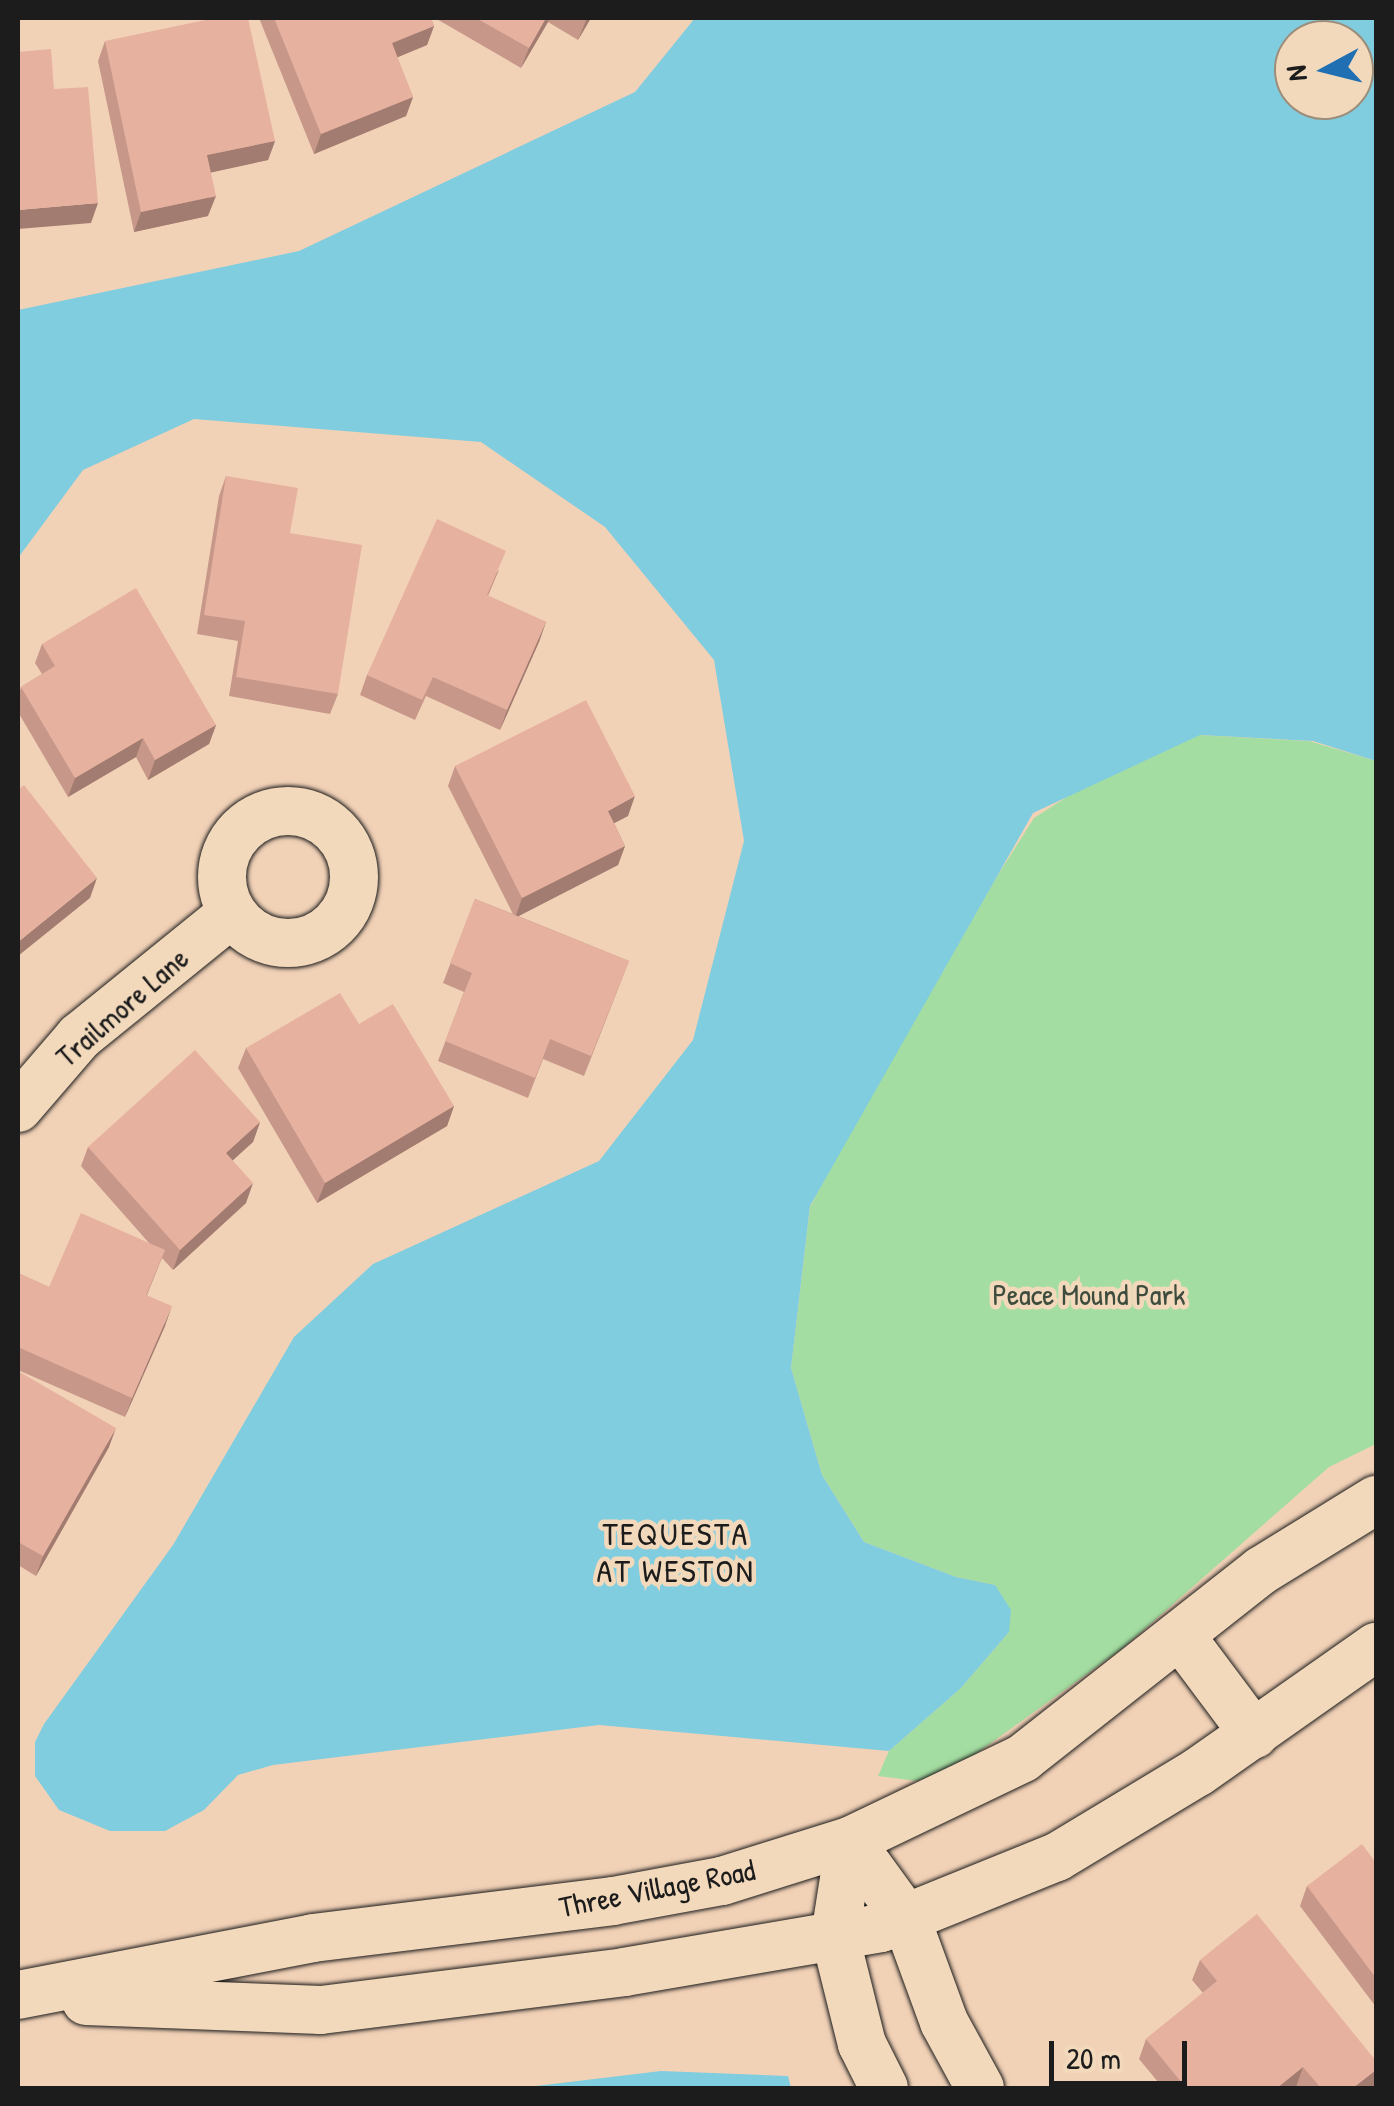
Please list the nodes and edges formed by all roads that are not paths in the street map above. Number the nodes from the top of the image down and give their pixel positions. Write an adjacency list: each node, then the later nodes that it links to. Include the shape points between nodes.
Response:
1 (232, 912): 2 (street, Trailmore Lane, via 79,1036)
2 (18, 1108)
3 (1376, 1500): 4 (street, Three Village Road, via 1262,1570)
4 (1180, 1635): 6 (street); 7 (street, Three Village Road, via 1023,1758)
5 (1376, 1647): 6 (street, Three Village Road)
6 (1254, 1734): 8 (street, Three Village Road, via 1057,1858)
7 (850, 1841): 8 (street); 9 (street); 10 (street, Three Village Road, via 722,1882 313,1938)
8 (906, 1918): 9 (street, Three Village Road); 12 (street, via 944,2022)
9 (835, 1936): 10 (street, Three Village Road, via 624,1972 321,2010); 11 (street, via 862,2044)
10 (18, 1997)
11 (884, 2088)
12 (980, 2088)

